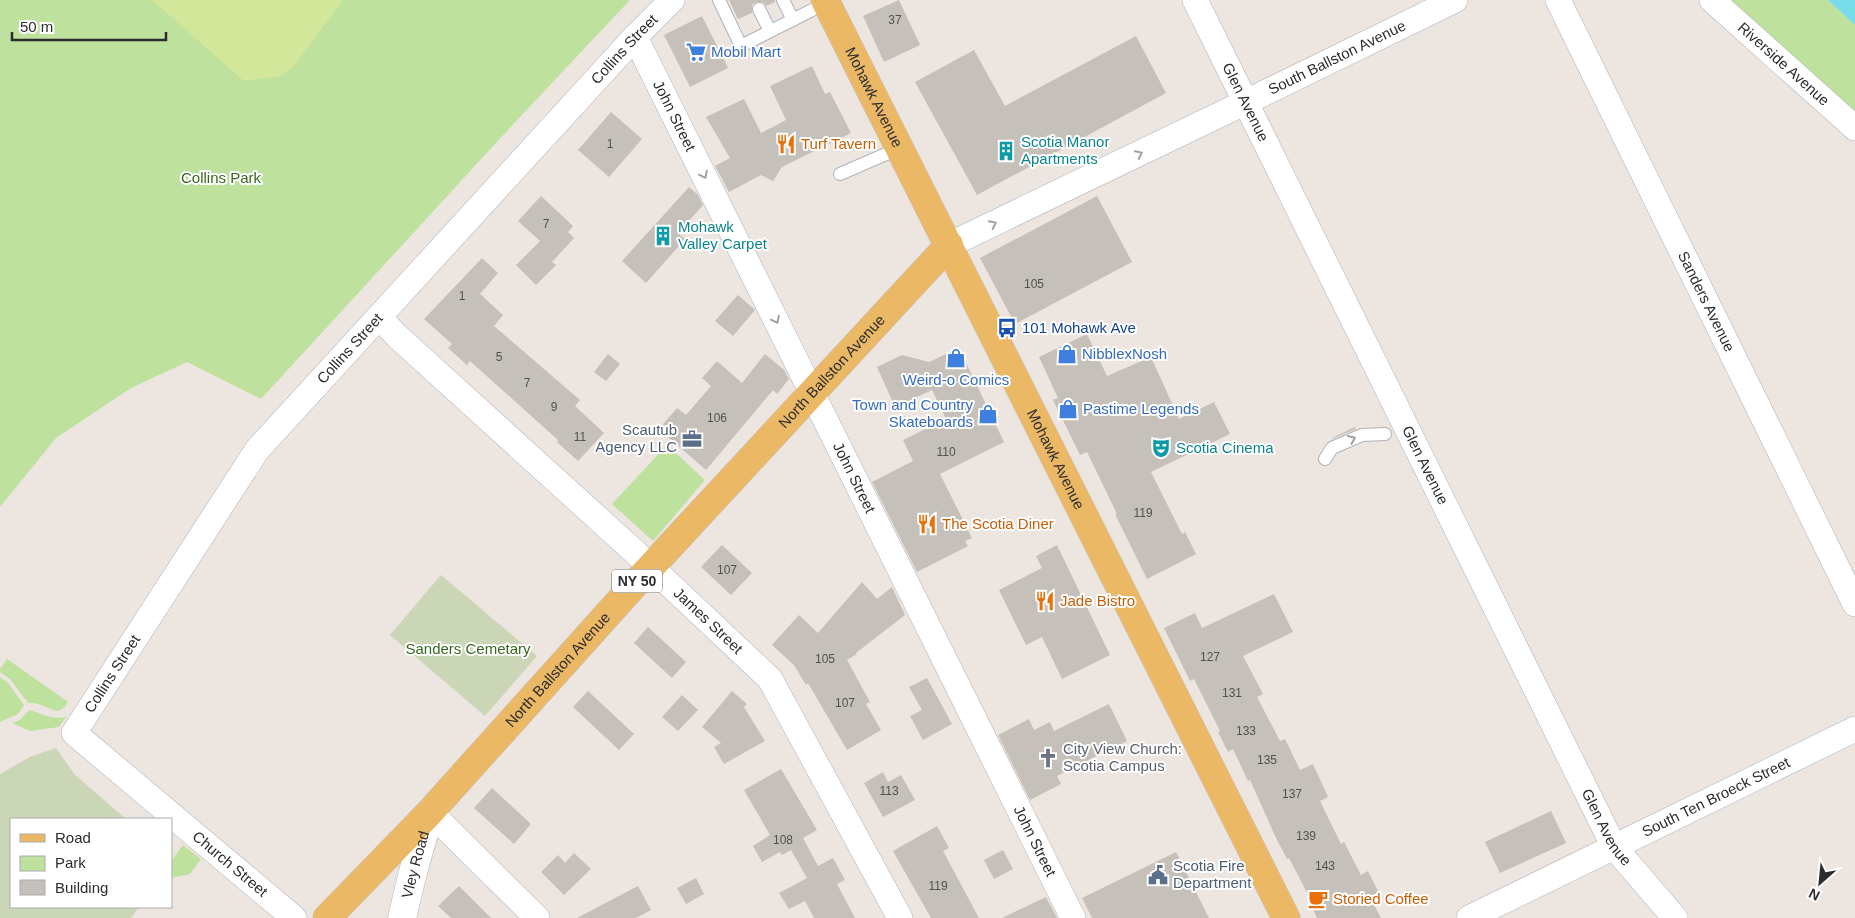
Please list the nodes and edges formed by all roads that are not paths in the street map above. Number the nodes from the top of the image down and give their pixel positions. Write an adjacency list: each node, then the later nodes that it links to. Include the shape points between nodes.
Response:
1 (672, 0): 12 (street, Collins Street)
2 (719, 0): 11 (lane, via 741,46)
3 (783, 0): 10 (lane)
4 (1195, 0): 13 (street, Glen Avenue)
5 (1455, 0): 13 (street, South Ballston Avenue)
6 (1558, 0): 23 (street, Sanders Avenue)
7 (1712, 0): 14 (street, Riverside Avenue)
8 (826, 2): 10 (lane); 15 (main road, Mohawk Avenue)
9 (759, 9): 11 (lane)
10 (793, 20): 11 (lane)
11 (770, 32)
12 (635, 37): 18 (street, Collins Street); 19 (street, John Street, one-way to 19)
13 (1246, 102): 17 (street, South Ballston Avenue, one-way to 13); 27 (street, Glen Avenue)
14 (1855, 128)
15 (900, 148): 16 (lane); 17 (main road, Mohawk Avenue)
16 (840, 174)
17 (949, 245): 19 (main road, North Ballston Avenue / NY 50); 34 (main road, Mohawk Avenue)
18 (379, 317): 22 (street, James Street); 25 (street, Collins Street, via 257,450)
19 (812, 393): 22 (main road, North Ballston Avenue / NY 50); 33 (street, John Street)
20 (1385, 434): 21 (lane, one-way to 20, via 1332,448 1362,435)
21 (1325, 459)
22 (651, 566): 26 (main road, North Ballston Avenue / NY 50); 32 (street, James Street, via 770,679)
23 (1855, 604)
24 (1855, 729): 27 (street, South Ten Broeck Street)
25 (74, 733): 28 (street, Church Street)
26 (430, 812): 29 (main road, North Ballston Avenue / NY 50); 30 (street, Vley Road); 31 (street)
27 (1614, 847): 35 (street, South Ten Broeck Street); 36 (street, Glen Avenue)
28 (294, 918)
29 (327, 918)
30 (402, 918)
31 (537, 918)
32 (900, 918)
33 (1073, 918)
34 (1286, 918)
35 (1469, 918)
36 (1675, 918)

